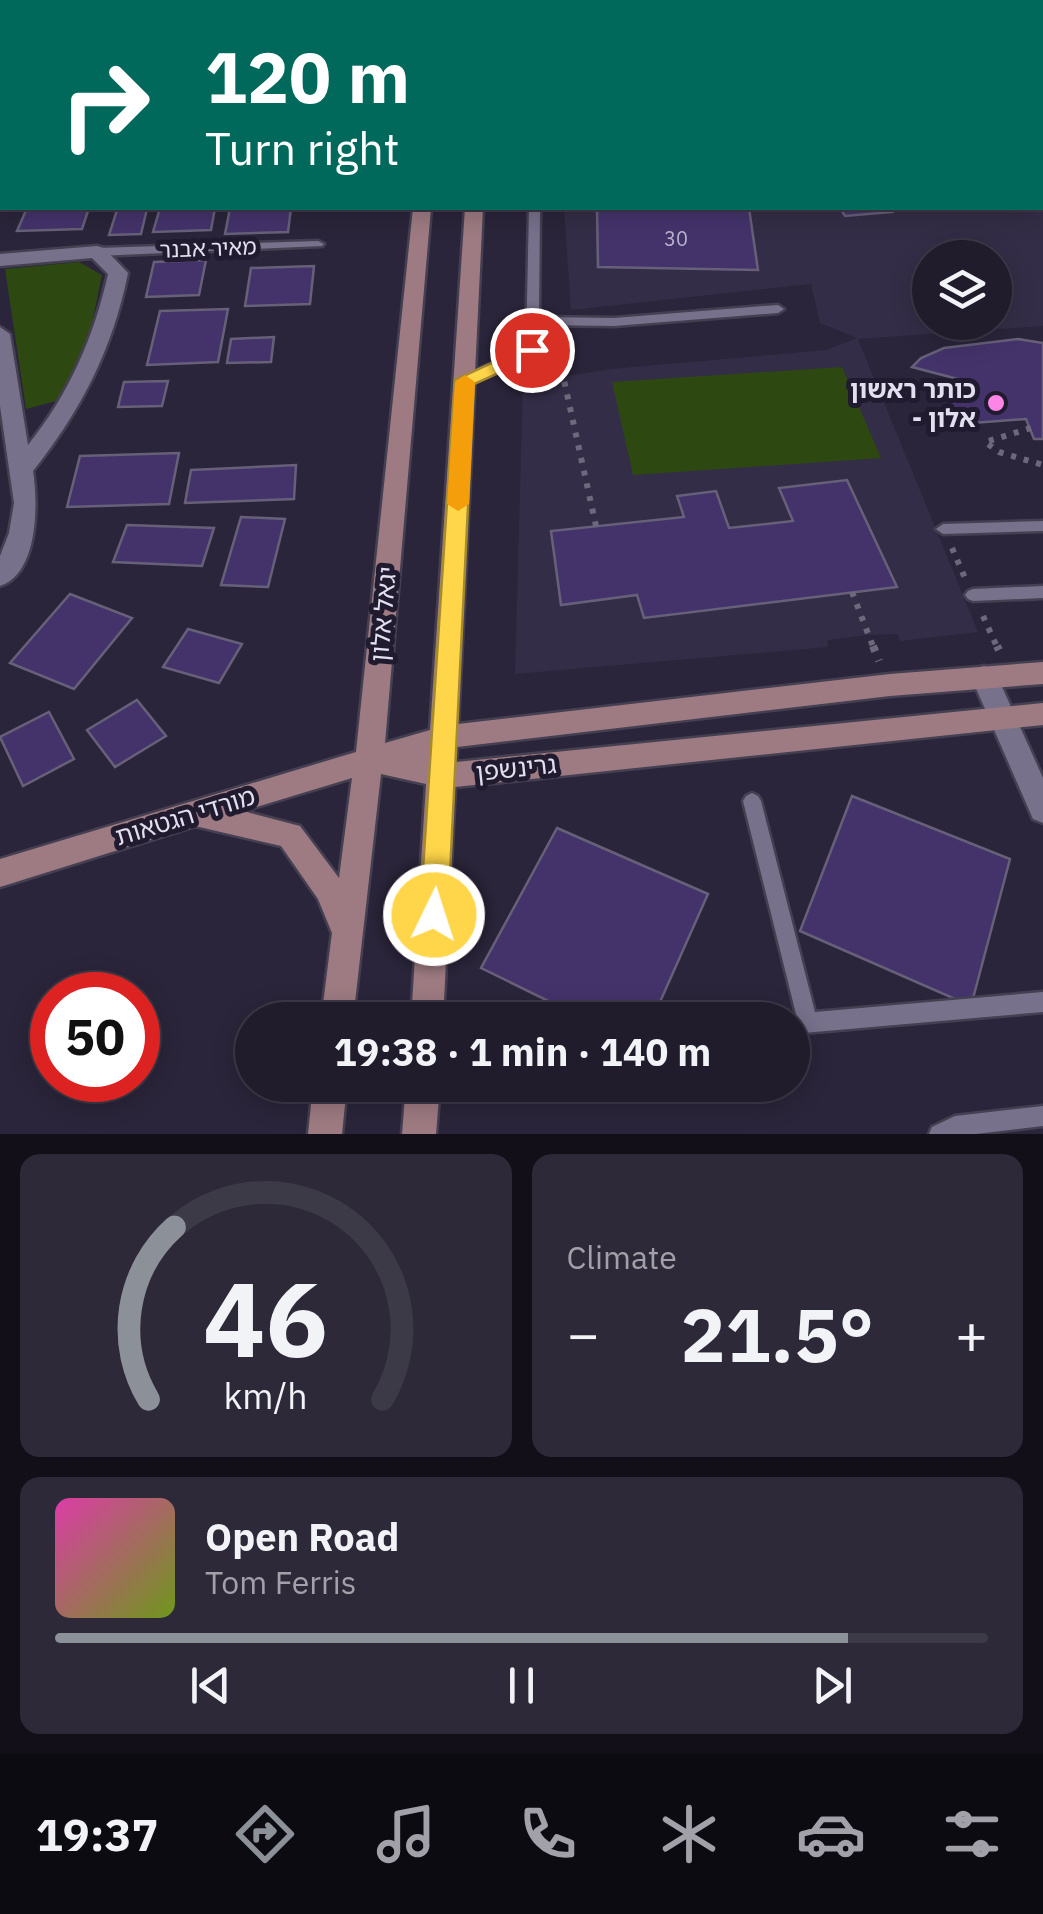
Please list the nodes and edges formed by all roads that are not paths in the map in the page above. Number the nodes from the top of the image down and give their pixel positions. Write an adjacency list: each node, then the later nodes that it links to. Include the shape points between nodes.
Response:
1 (422, 210): 22 (main road, יגאל אלון)
2 (474, 210): 10 (main road)
3 (534, 210): 8 (lane)
4 (318, 244): 5 (lane, מאיר אבנר)
5 (97, 252): 6 (street, מאיר אבנר); 11 (street, via 118,273 104,330 75,398)
6 (0, 260)
7 (778, 308): 8 (lane, via 614,322)
8 (532, 321): 10 (lane, via 532,350)
9 (0, 334): 11 (street)
10 (465, 380): 21 (main road)
11 (22, 468): 14 (street, via 24,529)
12 (1043, 526): 13 (lane)
13 (943, 529)
14 (0, 576)
15 (1043, 592): 16 (lane)
16 (974, 595)
17 (1043, 672): 18 (main road, גרינשפן)
18 (984, 677): 20 (street); 21 (main road, גרינשפן)
19 (1043, 714): 20 (main road, גרינשפן)
20 (1005, 718): 23 (main road, גרינשפן); 25 (street)
21 (445, 737): 22 (main road, גרינשפן); 23 (main road)
22 (369, 758): 23 (main road, גרינשפן); 26 (main road, מורדי הגטאות); 28 (main road, יגאל אלון)
23 (444, 776): 30 (main road)
24 (752, 801): 31 (lane)
25 (1043, 810)
26 (192, 813): 27 (main road, מורדי הגטאות); 28 (main road, via 290,835 330,890)
27 (0, 872)
28 (346, 929): 29 (main road, יגאל אלון)
29 (338, 1002)
30 (428, 1002)
31 (795, 1002)
32 (1043, 1002): 33 (lane)
33 (810, 1022)
34 (328, 1102): 37 (main road)
35 (422, 1102): 38 (main road)
36 (1043, 1116): 39 (lane, via 955,1126)
37 (325, 1134)
38 (419, 1134)
39 (939, 1134)

